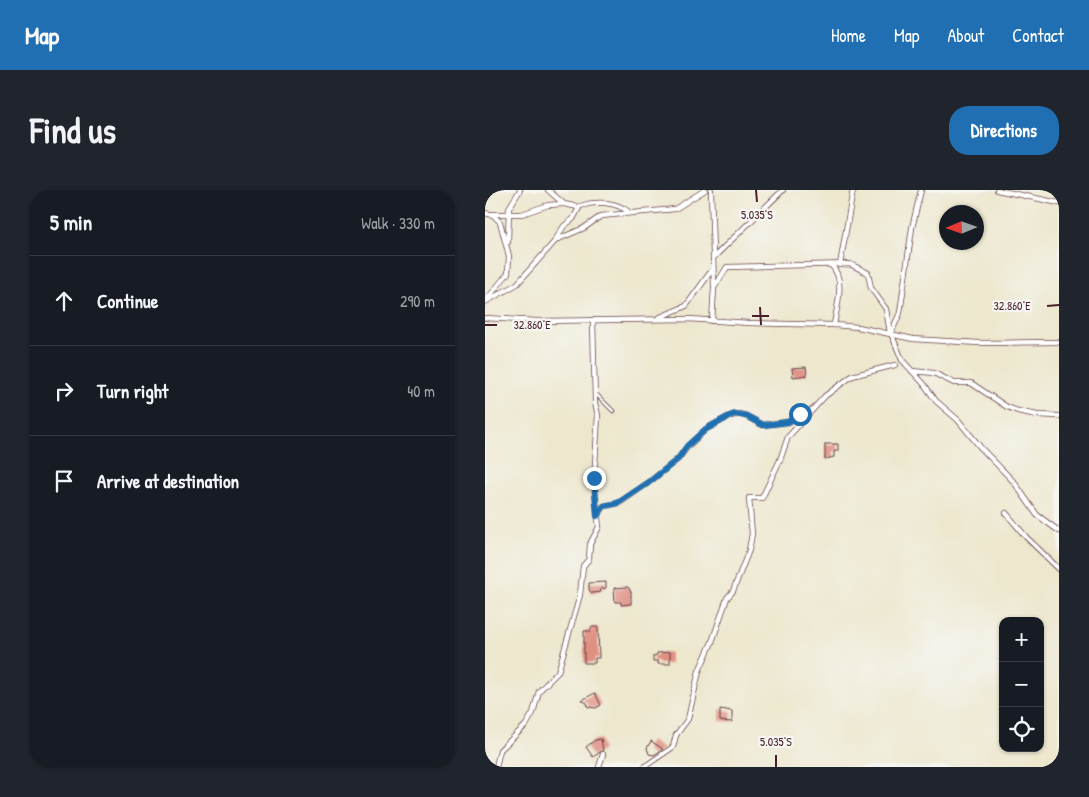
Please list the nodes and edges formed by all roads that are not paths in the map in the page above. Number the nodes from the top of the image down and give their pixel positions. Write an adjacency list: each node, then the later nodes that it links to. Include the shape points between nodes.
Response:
1 (520, 190): 14 (street)
2 (548, 190): 10 (street)
3 (705, 190): 12 (street, via 675,209)
4 (711, 190): 17 (street)
5 (783, 190): 17 (street)
6 (853, 190): 19 (street)
7 (921, 190): 28 (street, via 900,313)
8 (997, 190): 9 (street)
9 (1059, 203)
10 (564, 204): 11 (street); 14 (street, via 548,204 527,214)
11 (578, 208): 12 (street, via 590,203 615,203); 15 (street)
12 (629, 212): 15 (street, via 601,216 584,228)
13 (488, 213): 14 (street); 16 (street, via 500,222)
14 (509, 214): 16 (street)
15 (556, 240): 22 (street, via 517,284)
16 (508, 250): 22 (street, via 508,273)
17 (713, 258): 20 (street)
18 (831, 265): 19 (street); 21 (street, via 730,266 721,274); 27 (street, via 839,280)
19 (840, 265): 28 (street, via 851,264 868,273 871,288 885,309)
20 (713, 269): 21 (street); 24 (street, via 686,306)
21 (714, 288): 26 (street)
22 (485, 301)
23 (485, 318): 25 (street)
24 (657, 319): 25 (street); 26 (street)
25 (593, 320): 32 (street)
26 (712, 321): 27 (street)
27 (834, 325): 28 (street)
28 (890, 333): 29 (street, via 941,342); 31 (street, via 902,360)
29 (1059, 342)
30 (895, 365): 33 (street, via 846,379)
31 (911, 370): 35 (street, via 934,373 954,383 971,383 1007,407 1019,411 1037,416); 38 (street, via 936,402 958,420 1017,485 1037,515)
32 (595, 394): 34 (lane); 37 (street, via 598,415 594,481)
33 (811, 410): 37 (street, via 788,422 763,425 746,416 730,416 706,429 672,464 619,503 604,506); 43 (street, via 788,437 762,498 749,498 749,550 699,671 688,719 676,735 673,748)
34 (613, 411)
35 (1059, 416)
36 (1006, 514): 39 (street)
37 (597, 516): 41 (street, via 599,527 590,544 589,559 583,566 580,595 557,672 539,691 526,725 501,750)
38 (1059, 531)
39 (1059, 569)
40 (603, 754): 42 (street)
41 (496, 767)
42 (599, 767)
43 (644, 767)

